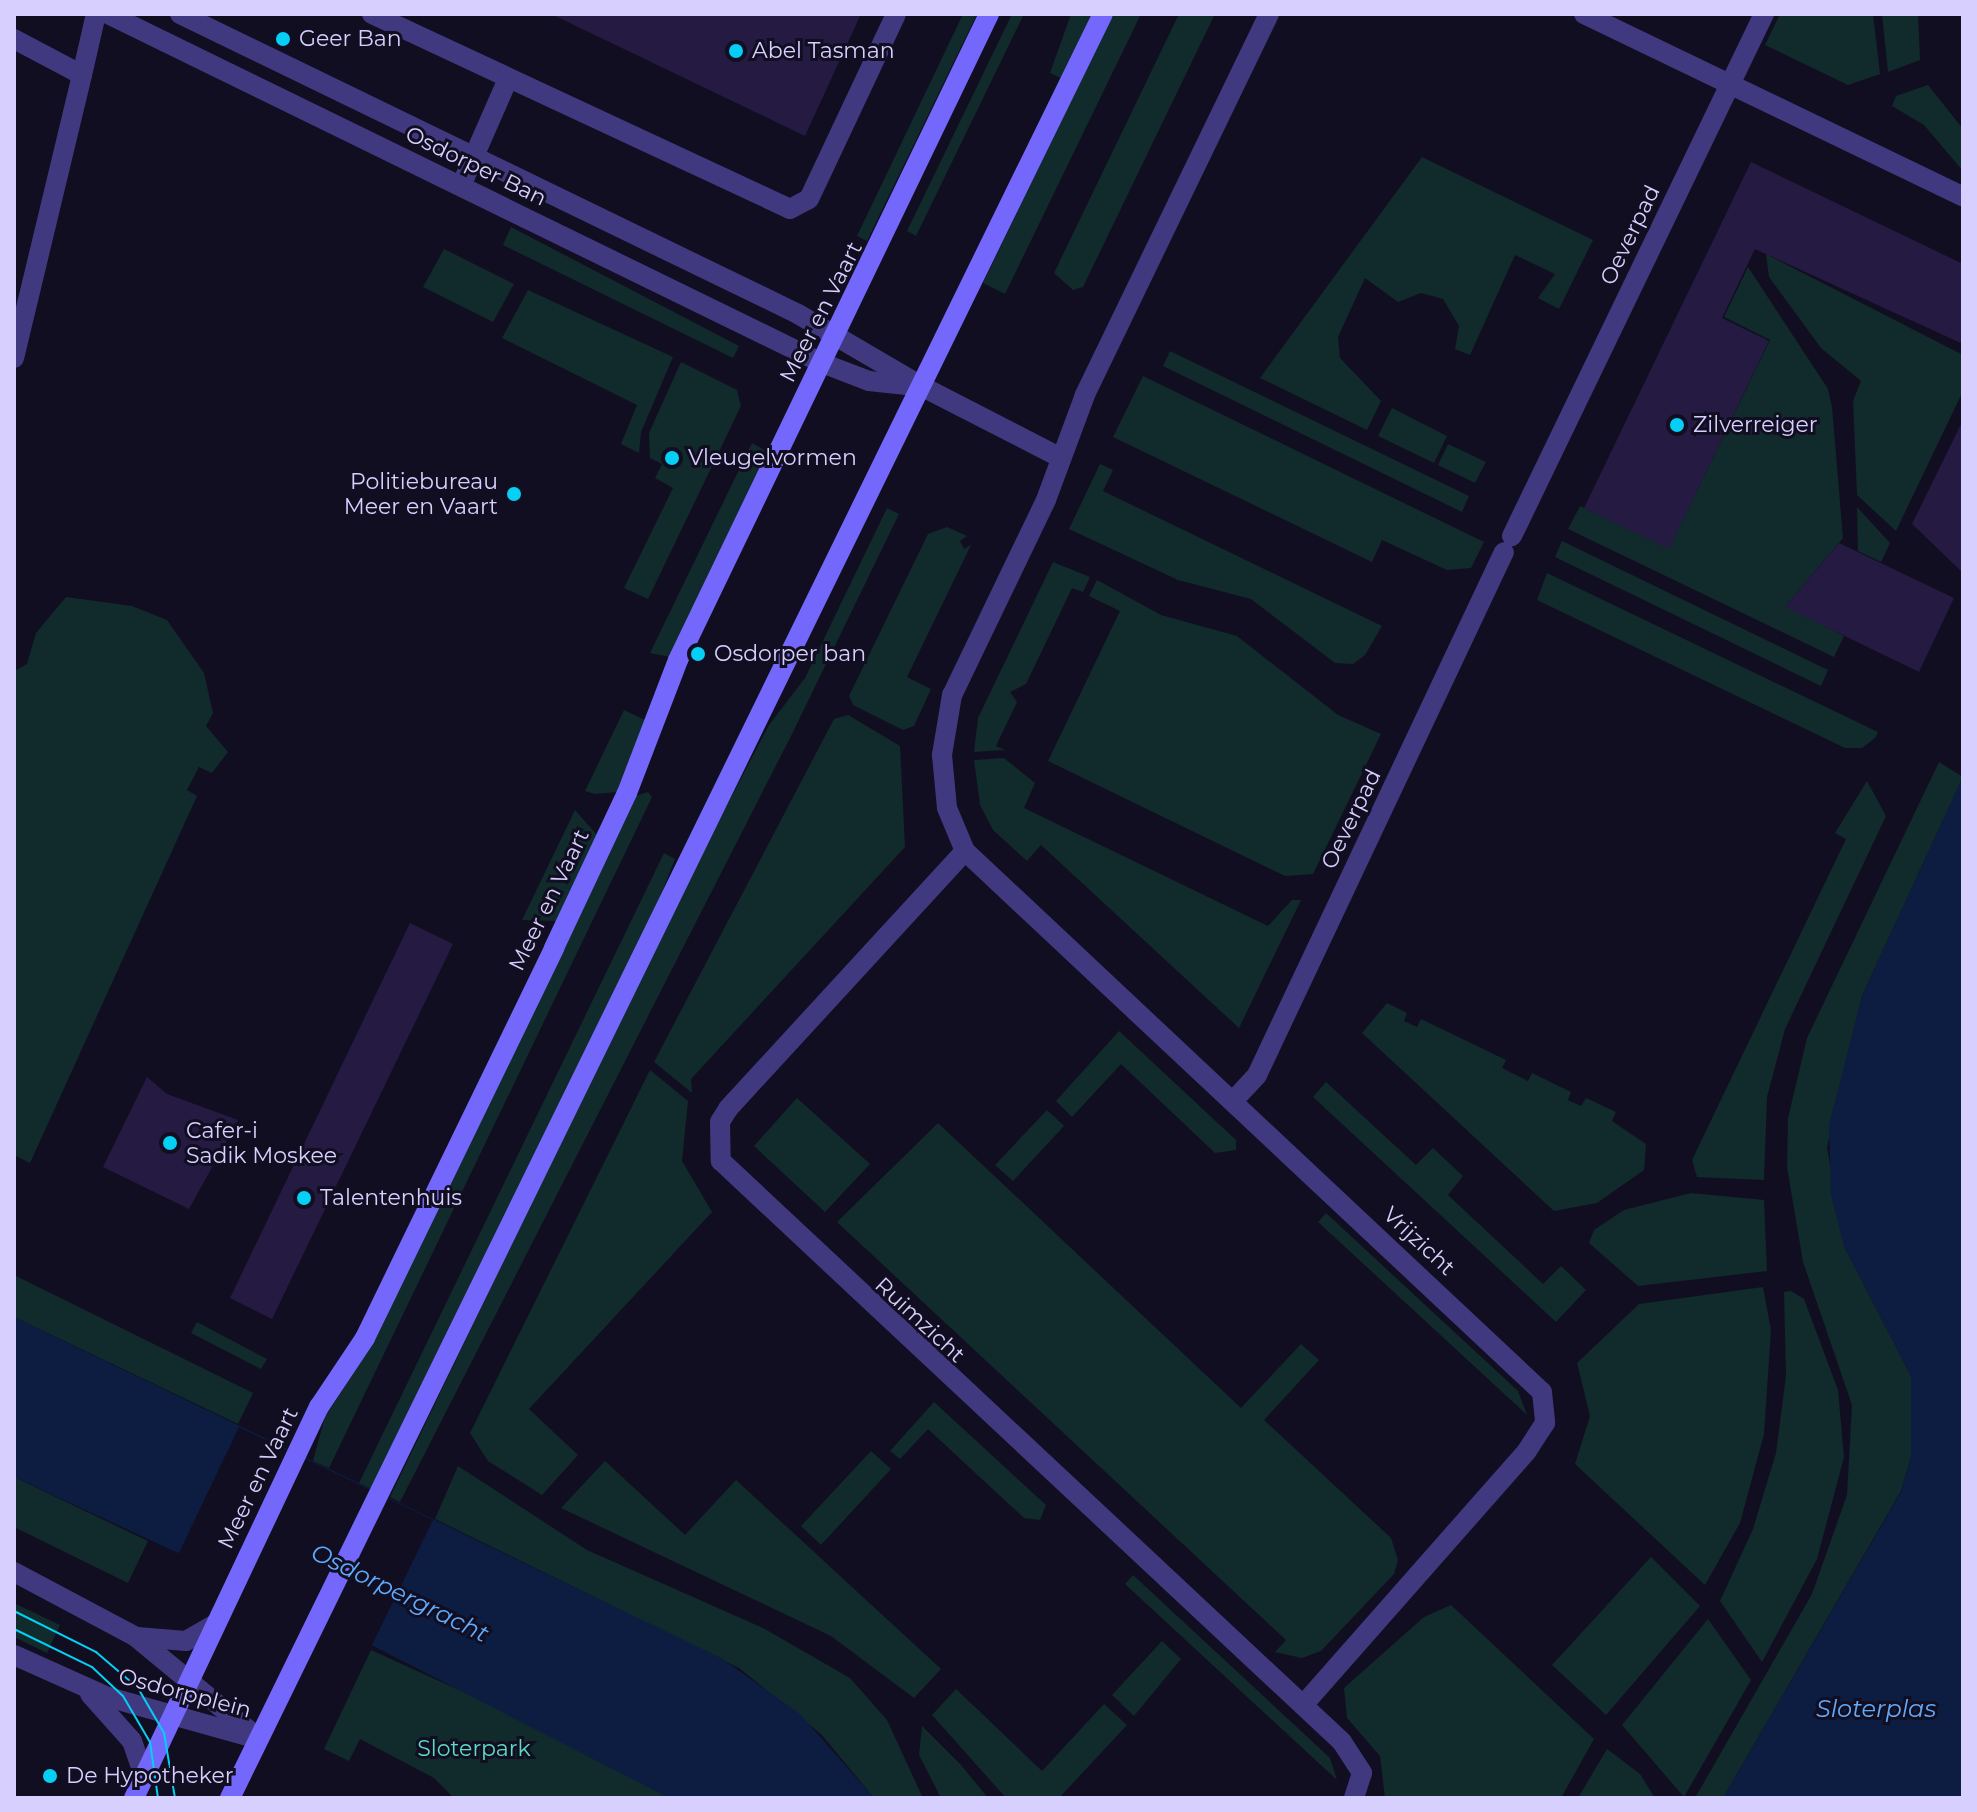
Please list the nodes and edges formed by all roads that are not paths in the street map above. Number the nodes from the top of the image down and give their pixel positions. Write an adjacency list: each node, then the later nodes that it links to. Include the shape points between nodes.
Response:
1 (96, 14): 12 (street)
2 (108, 14): 16 (street, Osdorper Ban)
3 (180, 14): 15 (street, Osdorper Ban)
4 (372, 14): 13 (street)
5 (896, 14): 13 (street, via 800,208)
6 (989, 14): 18 (main road, Meer en Vaart)
7 (1103, 14): 21 (main road)
8 (1269, 14): 22 (street)
9 (1584, 14): 14 (street)
10 (1764, 14): 14 (street, Oeverpad)
11 (14, 39): 12 (street)
12 (82, 75): 19 (street)
13 (508, 79): 15 (street)
14 (1730, 85): 17 (street); 24 (street, Oeverpad, via 1257,1075)
15 (475, 154): 16 (street); 18 (street, Osdorper Ban)
16 (461, 186): 20 (street, Osdorper Ban)
17 (1963, 196)
18 (836, 335): 20 (main road, Meer en Vaart); 21 (street, Osdorper Ban)
19 (14, 358)
20 (822, 363): 21 (street, Osdorper Ban, via 869,381); 26 (main road, Meer en Vaart, via 678,660 616,817 376,1318 295,1457)
21 (923, 387): 22 (street); 33 (main road, via 788,665 753,721 321,1619)
22 (1061, 458): 23 (street, via 942,726 947,808)
23 (965, 851): 24 (street, Vrijzicht); 31 (street, Ruimzicht, via 728,1109 720,1122 721,1161)
24 (1233, 1101): 31 (street, Vrijzicht, via 1528,1375 1547,1409 1527,1451)
25 (14, 1572): 27 (street, Osdorpplein)
26 (216, 1624): 27 (street, Osdorpplein, via 186,1641); 29 (main road, Meer en Vaart)
27 (136, 1637): 29 (street, Osdorpplein)
28 (14, 1655): 30 (street, Osdorpplein)
29 (189, 1681): 32 (main road, Meer en Vaart); 33 (street, Osdorpplein)
30 (85, 1689): 32 (street, Osdorpplein); 34 (street, Osdorpplein, via 121,1725)
31 (1303, 1705): 37 (street, Ruimzicht, via 1357,1758 1362,1773)
32 (172, 1716): 33 (street, Osdorpplein); 34 (main road, Meer en Vaart)
33 (258, 1738): 36 (main road)
34 (144, 1776): 35 (main road, Meer en Vaart)
35 (134, 1798)
36 (230, 1798)
37 (1354, 1798)

